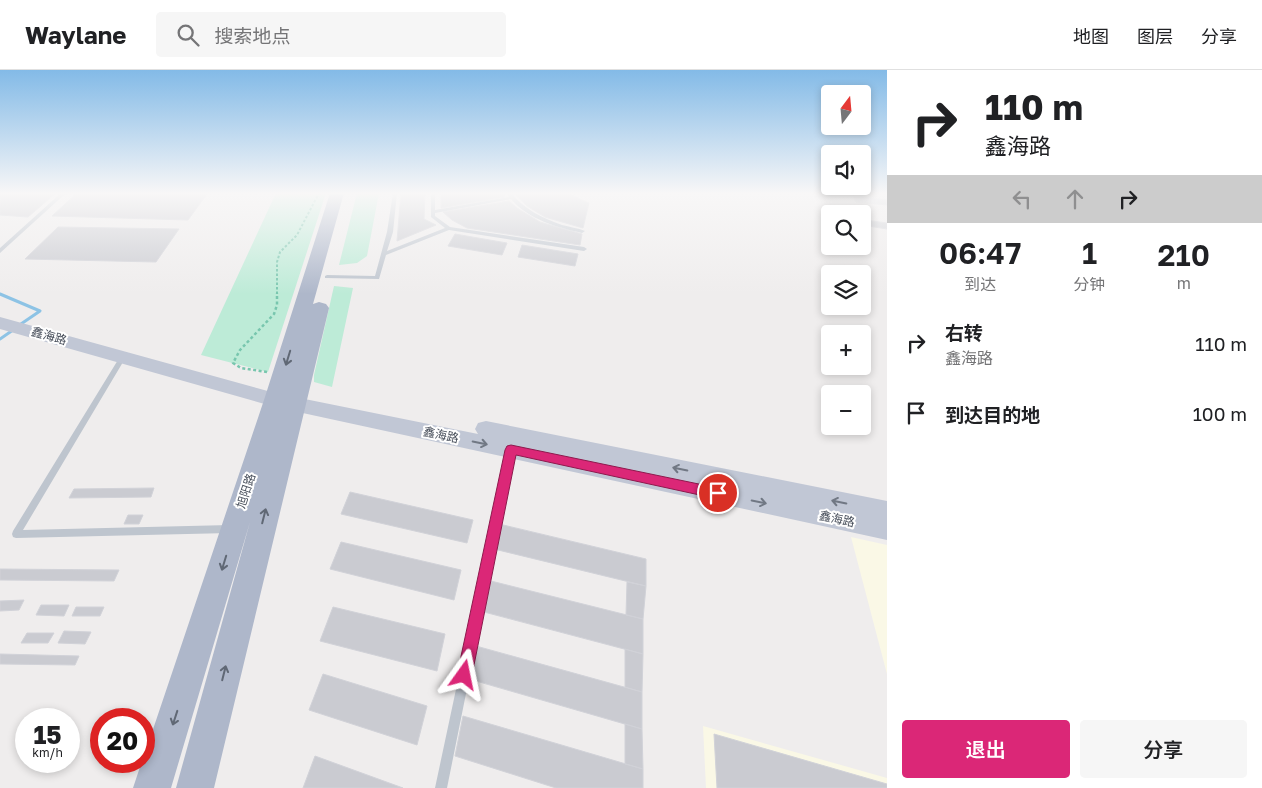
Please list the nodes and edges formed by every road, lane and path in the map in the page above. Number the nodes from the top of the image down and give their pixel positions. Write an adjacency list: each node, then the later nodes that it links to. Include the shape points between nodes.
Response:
1 (28, 227): 10 (lane)
2 (302, 227): 15 (path, via 280,252 277,262 278,305 274,314 240,350 234,363)
3 (328, 227): 15 (main road, 旭阳路, one-way to 15)
4 (340, 227): 12 (main road, 旭阳路)
5 (391, 227): 11 (lane)
6 (567, 227): 8 (lane)
7 (449, 228): 9 (lane); 11 (lane)
8 (582, 231)
9 (584, 249)
10 (0, 251)
11 (384, 254): 12 (lane, via 378,278)
12 (327, 277): 15 (main road, 旭阳路)
13 (14, 321): 14 (street, 鑫海路); 15 (street, 鑫海路)
14 (123, 357): 15 (street, 鑫海路); 18 (lane, via 16,534)
15 (283, 391): 16 (street, 鑫海路, one-way to 16); 17 (street, 鑫海路, one-way to 15); 18 (main road, 旭阳路); 21 (main road, 旭阳路, one-way to 15)
16 (511, 450): 19 (street, 鑫海路, one-way to 19); 22 (lane)
17 (887, 512)
18 (234, 529): 20 (main road, 旭阳路, one-way to 20)
19 (887, 529)
20 (152, 788)
21 (195, 788)
22 (441, 788)

